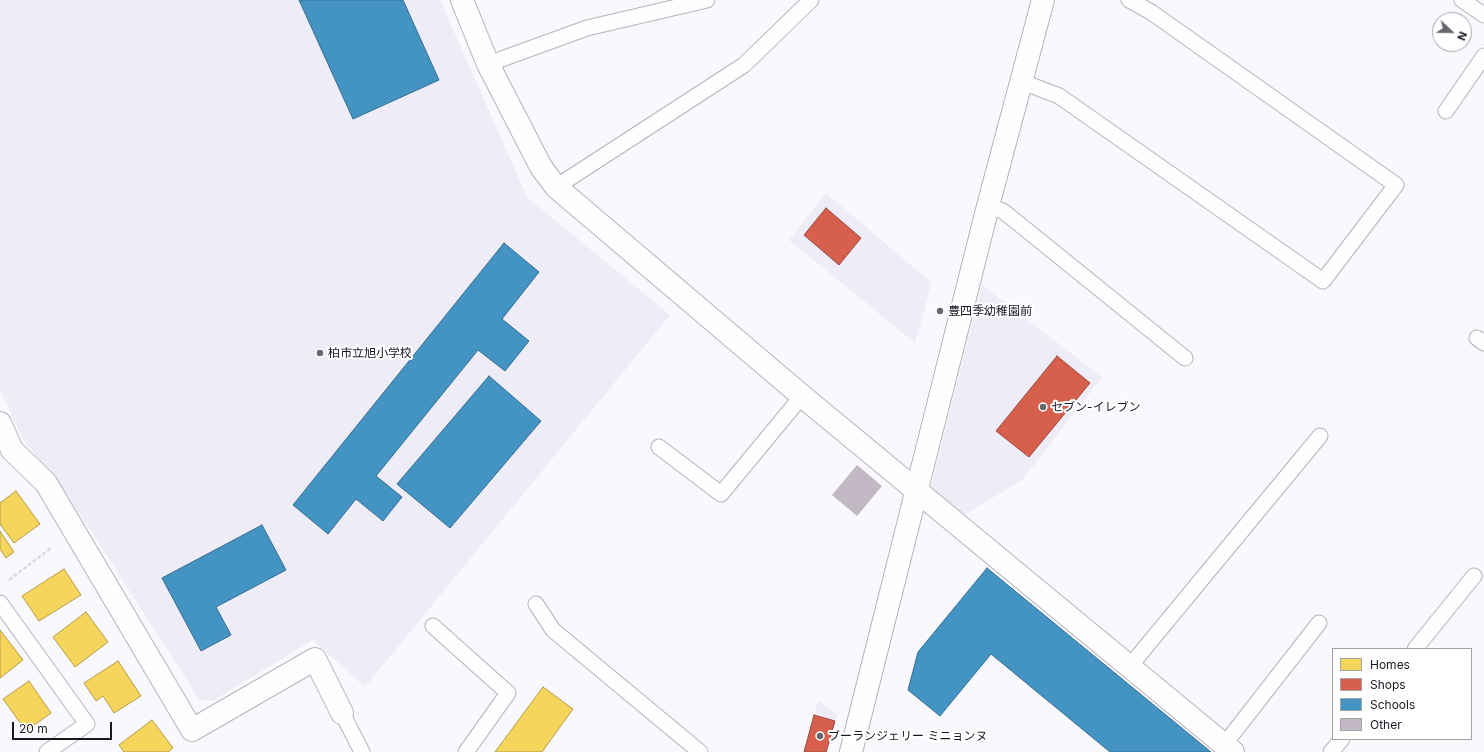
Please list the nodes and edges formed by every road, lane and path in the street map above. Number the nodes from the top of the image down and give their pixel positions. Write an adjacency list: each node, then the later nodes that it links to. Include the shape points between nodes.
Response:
1 (462, 0): 9 (street)
2 (707, 0): 9 (lane, via 587,28)
3 (811, 0): 12 (lane, via 744,65)
4 (1043, 0): 10 (street)
5 (1129, 0): 10 (lane, via 1151,12 1396,185 1323,282 1059,96)
6 (1462, 0): 7 (lane)
7 (1484, 15)
8 (1484, 56): 11 (lane)
9 (488, 64): 12 (street, via 541,167)
10 (1020, 81): 13 (street)
11 (1446, 111)
12 (556, 187): 15 (street)
13 (988, 206): 14 (lane, via 1003,211); 19 (street)
14 (1185, 358)
15 (802, 396): 18 (lane, via 721,494); 19 (street)
16 (0, 423): 20 (street, via 12,450 46,483)
17 (1320, 436): 28 (lane)
18 (659, 447)
19 (918, 491): 28 (street); 36 (street)
20 (74, 532): 22 (path); 29 (street, via 192,730 314,659)
21 (1474, 576): 27 (lane)
22 (6, 582)
23 (0, 603): 32 (lane, via 87,724)
24 (536, 604): 35 (lane, via 553,630)
25 (1319, 623): 31 (lane)
26 (433, 626): 34 (lane, via 508,693)
27 (1416, 648)
28 (1130, 666): 31 (street)
29 (342, 713): 33 (lane)
30 (1341, 740): 37 (lane)
31 (1229, 748)
32 (47, 752)
33 (362, 752)
34 (466, 752)
35 (700, 752)
36 (851, 752)
37 (1332, 752)

